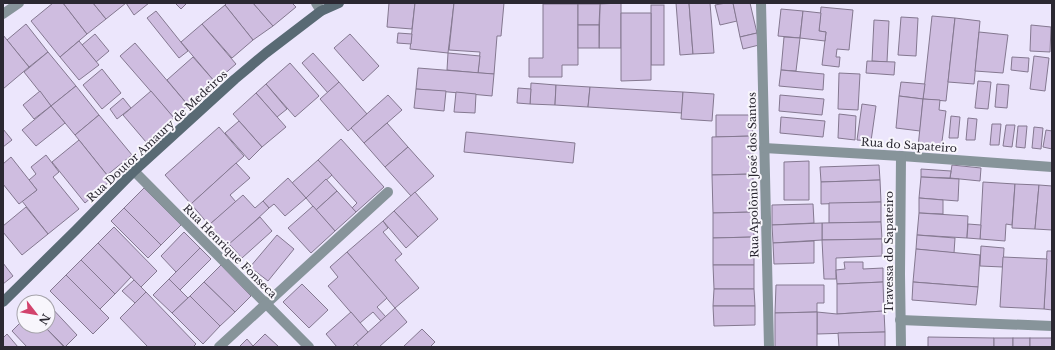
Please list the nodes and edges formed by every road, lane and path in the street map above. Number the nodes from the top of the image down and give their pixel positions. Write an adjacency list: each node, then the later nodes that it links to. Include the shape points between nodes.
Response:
1 (19, 3): 5 (street)
2 (339, 3): 4 (street, Rua Doutor Amaury de Medeiros)
3 (761, 3): 6 (street, Rua Apolônio José dos Santos)
4 (318, 7): 9 (street, Rua Doutor Amaury de Medeiros)
5 (3, 14)
6 (764, 148): 7 (street, Rua do Sapateiro); 17 (street, Rua Apolônio José dos Santos)
7 (901, 156): 8 (street, Rua do Sapateiro); 13 (street, Travessa do Sapateiro)
8 (1052, 167)
9 (134, 171): 11 (street, Rua Doutor Amaury de Medeiros); 12 (street, Rua Henrique Fonseca)
10 (388, 192): 12 (street)
11 (3, 302)
12 (266, 304): 15 (street); 16 (street, Rua Henrique Fonseca)
13 (900, 320): 14 (street); 18 (street, Travessa do Sapateiro)
14 (1052, 326)
15 (219, 347)
16 (309, 347)
17 (769, 347)
18 (901, 347)

